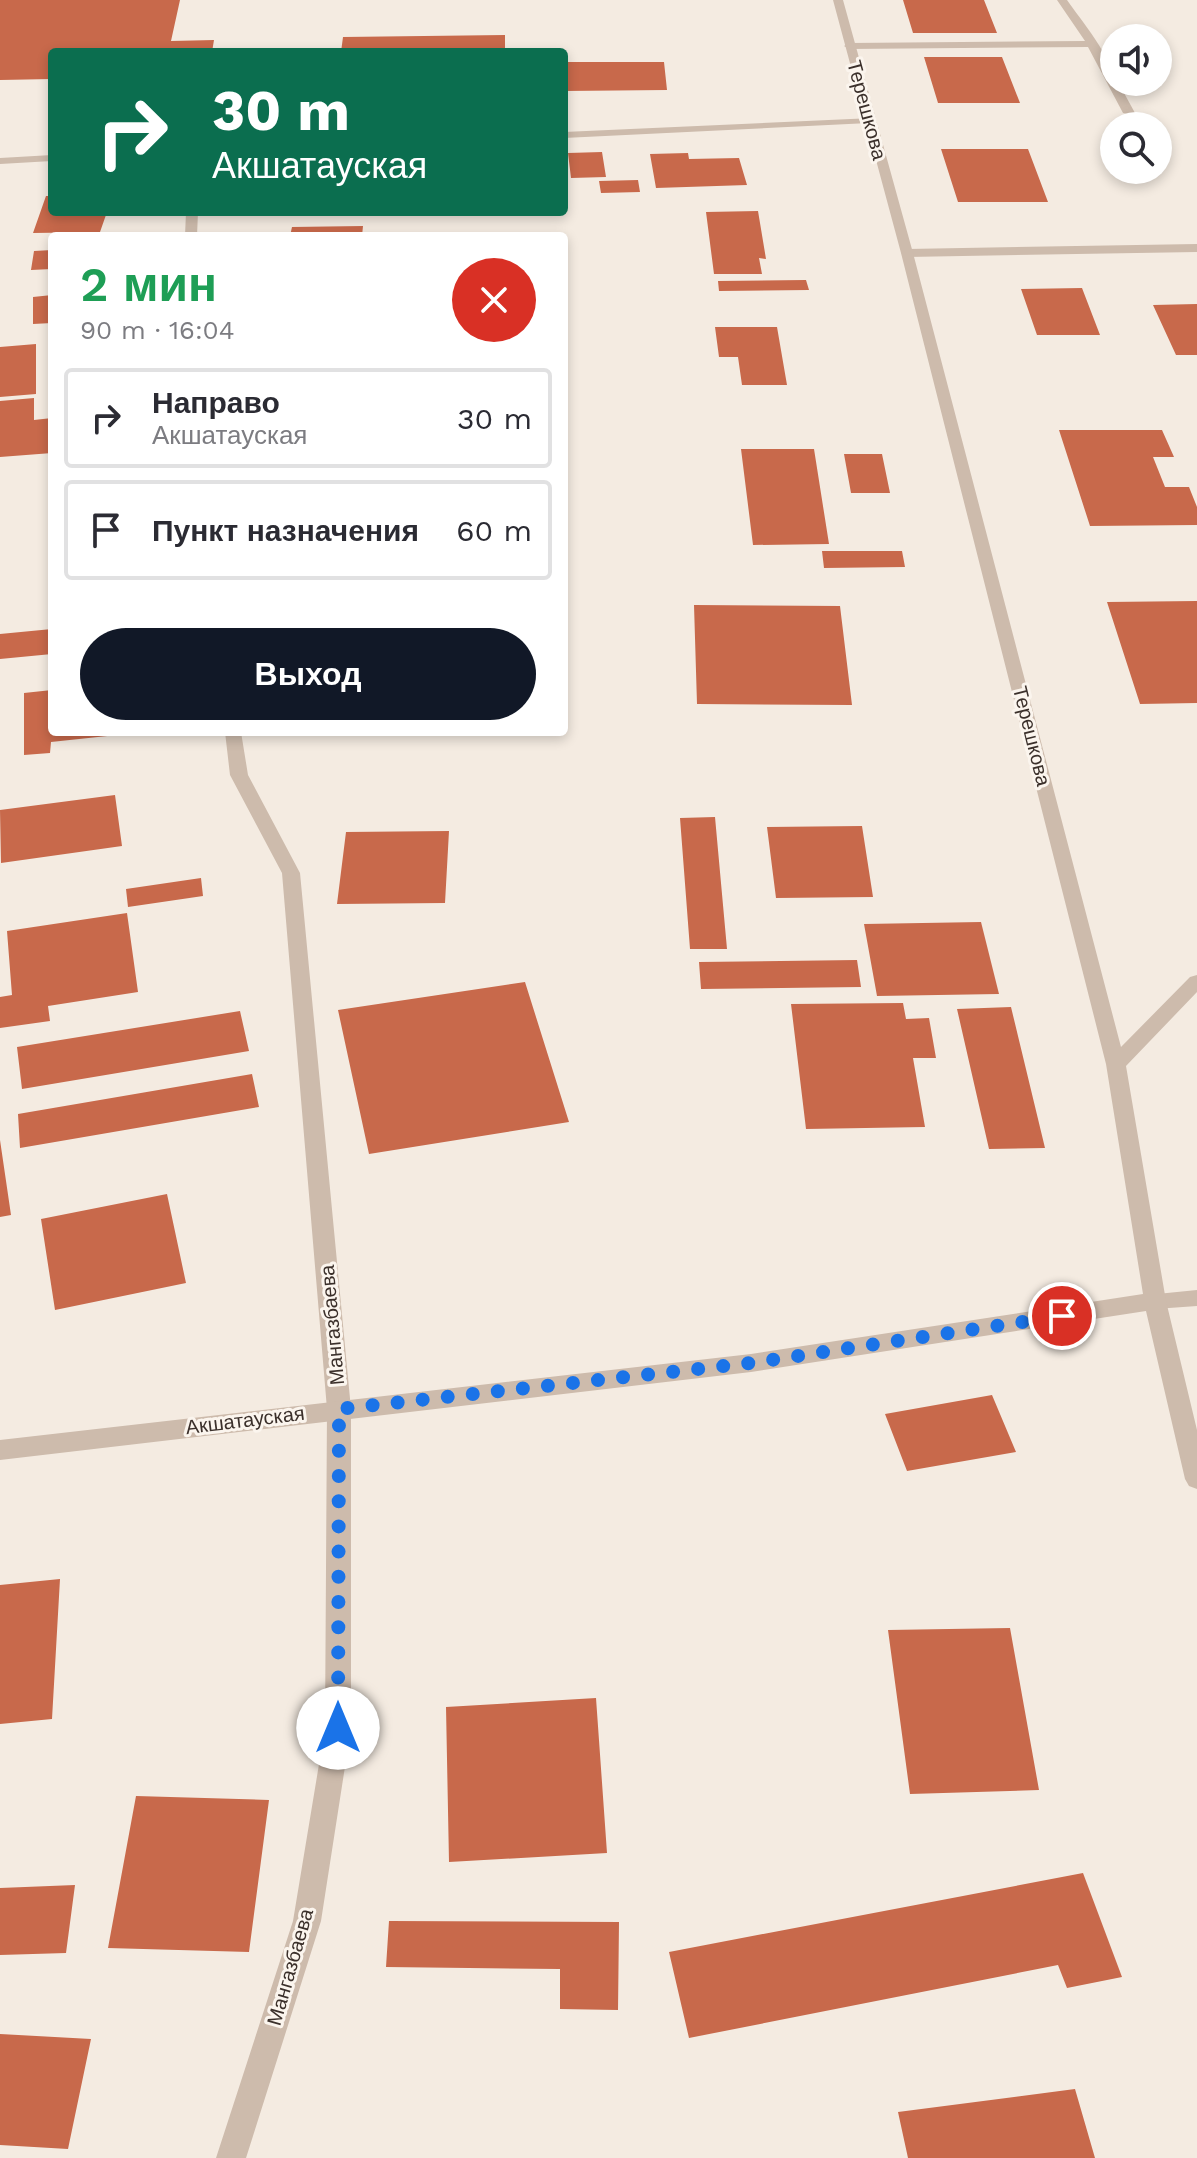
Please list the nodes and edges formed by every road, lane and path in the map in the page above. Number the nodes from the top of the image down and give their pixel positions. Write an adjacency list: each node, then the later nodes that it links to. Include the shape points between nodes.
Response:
1 (838, 0): 4 (street, Терешкова)
2 (1062, 0): 3 (street)
3 (1092, 44): 4 (street); 5 (street)
4 (849, 46): 6 (street, Терешкова)
5 (1128, 112)
6 (869, 120): 7 (street); 11 (street, Терешкова)
7 (568, 135)
8 (48, 158): 9 (street)
9 (0, 161)
10 (1197, 248): 11 (street)
11 (907, 253): 14 (street, Терешкова)
12 (234, 736): 17 (street, Мангазбаева, via 239,775 291,873)
13 (1197, 981): 14 (street)
14 (1116, 1064): 16 (street, Терешкова)
15 (1197, 1298): 16 (street, Акшатауская)
16 (1155, 1301): 17 (street, Акшатауская, via 751,1363); 19 (street, Терешкова)
17 (339, 1409): 18 (street, Акшатауская); 20 (street, Мангазбаева, via 338,1728 307,1921)
18 (0, 1450)
19 (1197, 1479)
20 (231, 2158)

